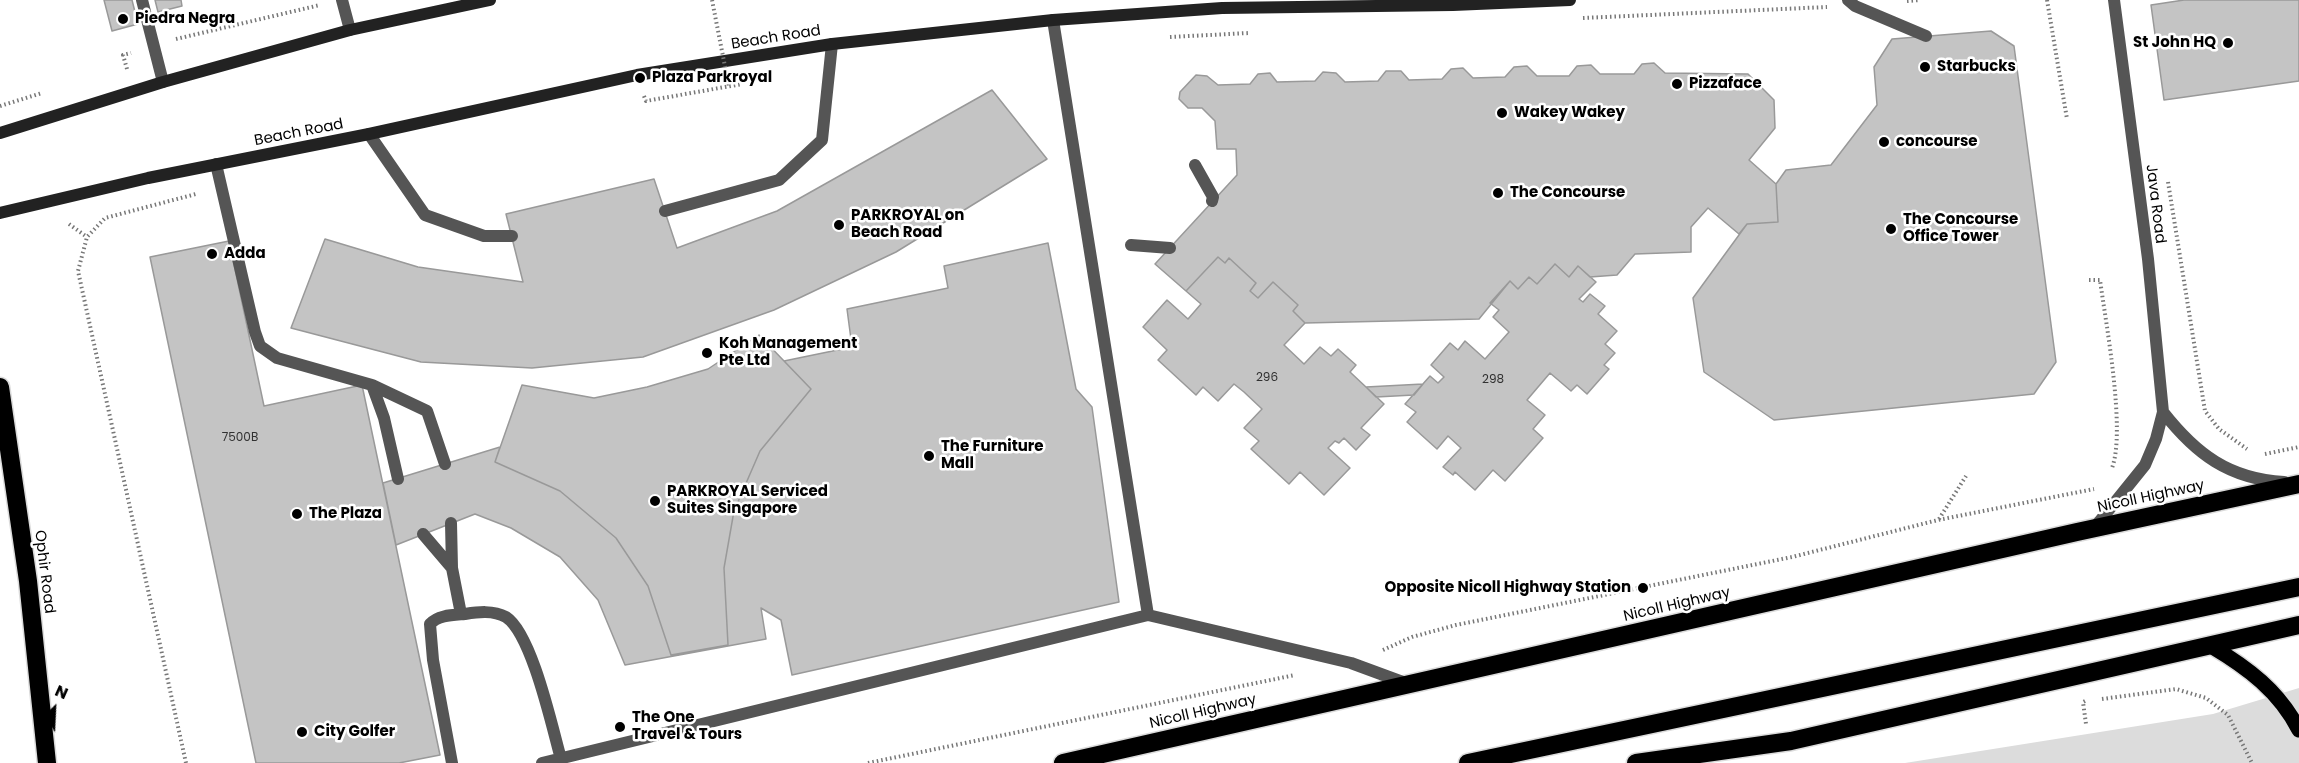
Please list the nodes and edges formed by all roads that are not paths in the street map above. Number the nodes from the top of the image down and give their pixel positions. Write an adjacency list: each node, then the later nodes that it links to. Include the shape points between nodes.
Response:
1 (142, 0): 12 (street)
2 (342, 0): 9 (street)
3 (490, 0): 9 (main road)
4 (1570, 0): 7 (main road, Beach Road, via 1453,5)
5 (1848, 0): 10 (street)
6 (2114, 0): 25 (street, Java Road, via 2148,260)
7 (1225, 4): 8 (main road, Beach Road)
8 (1053, 20): 11 (main road, Beach Road); 35 (street)
9 (350, 30): 12 (main road)
10 (1926, 36)
11 (832, 44): 14 (main road, Beach Road, via 638,75); 18 (street, via 822,140 779,180)
12 (163, 82): 13 (main road)
13 (0, 133)
14 (369, 134): 15 (main road, Beach Road); 20 (street, via 425,215 484,236)
15 (216, 164): 19 (main road, Beach Road); 23 (street, via 260,345 277,358)
16 (1196, 165): 17 (street)
17 (1212, 201)
18 (665, 211)
19 (0, 213)
20 (512, 236)
21 (1131, 245): 22 (street)
22 (1170, 248)
23 (372, 385): 26 (street, via 427,411); 27 (street)
24 (0, 387): 41 (highway, Ophir Road, via 28,581)
25 (2163, 412): 28 (street, via 2203,456 2267,481); 30 (street, Java Road, via 2145,465)
26 (445, 464)
27 (398, 479)
28 (2299, 483): 30 (highway, Nicoll Highway)
29 (451, 523): 32 (street)
30 (2094, 528): 38 (highway, Nicoll Highway)
31 (423, 534): 32 (street)
32 (452, 568): 34 (street)
33 (2299, 587): 45 (highway)
34 (461, 614): 40 (street, via 496,613 514,625 536,669); 42 (street, via 439,617 430,624 427,662)
35 (1148, 615): 38 (street, via 1351,663); 40 (street)
36 (2299, 625): 37 (highway)
37 (2211, 646): 39 (main road, via 2263,681 2290,712); 46 (highway, via 1791,741)
38 (1411, 685): 44 (highway, Nicoll Highway)
39 (2299, 730)
40 (561, 759): 43 (street)
41 (47, 763)
42 (452, 763)
43 (542, 763)
44 (1063, 763)
45 (1468, 763)
46 (1636, 763)

